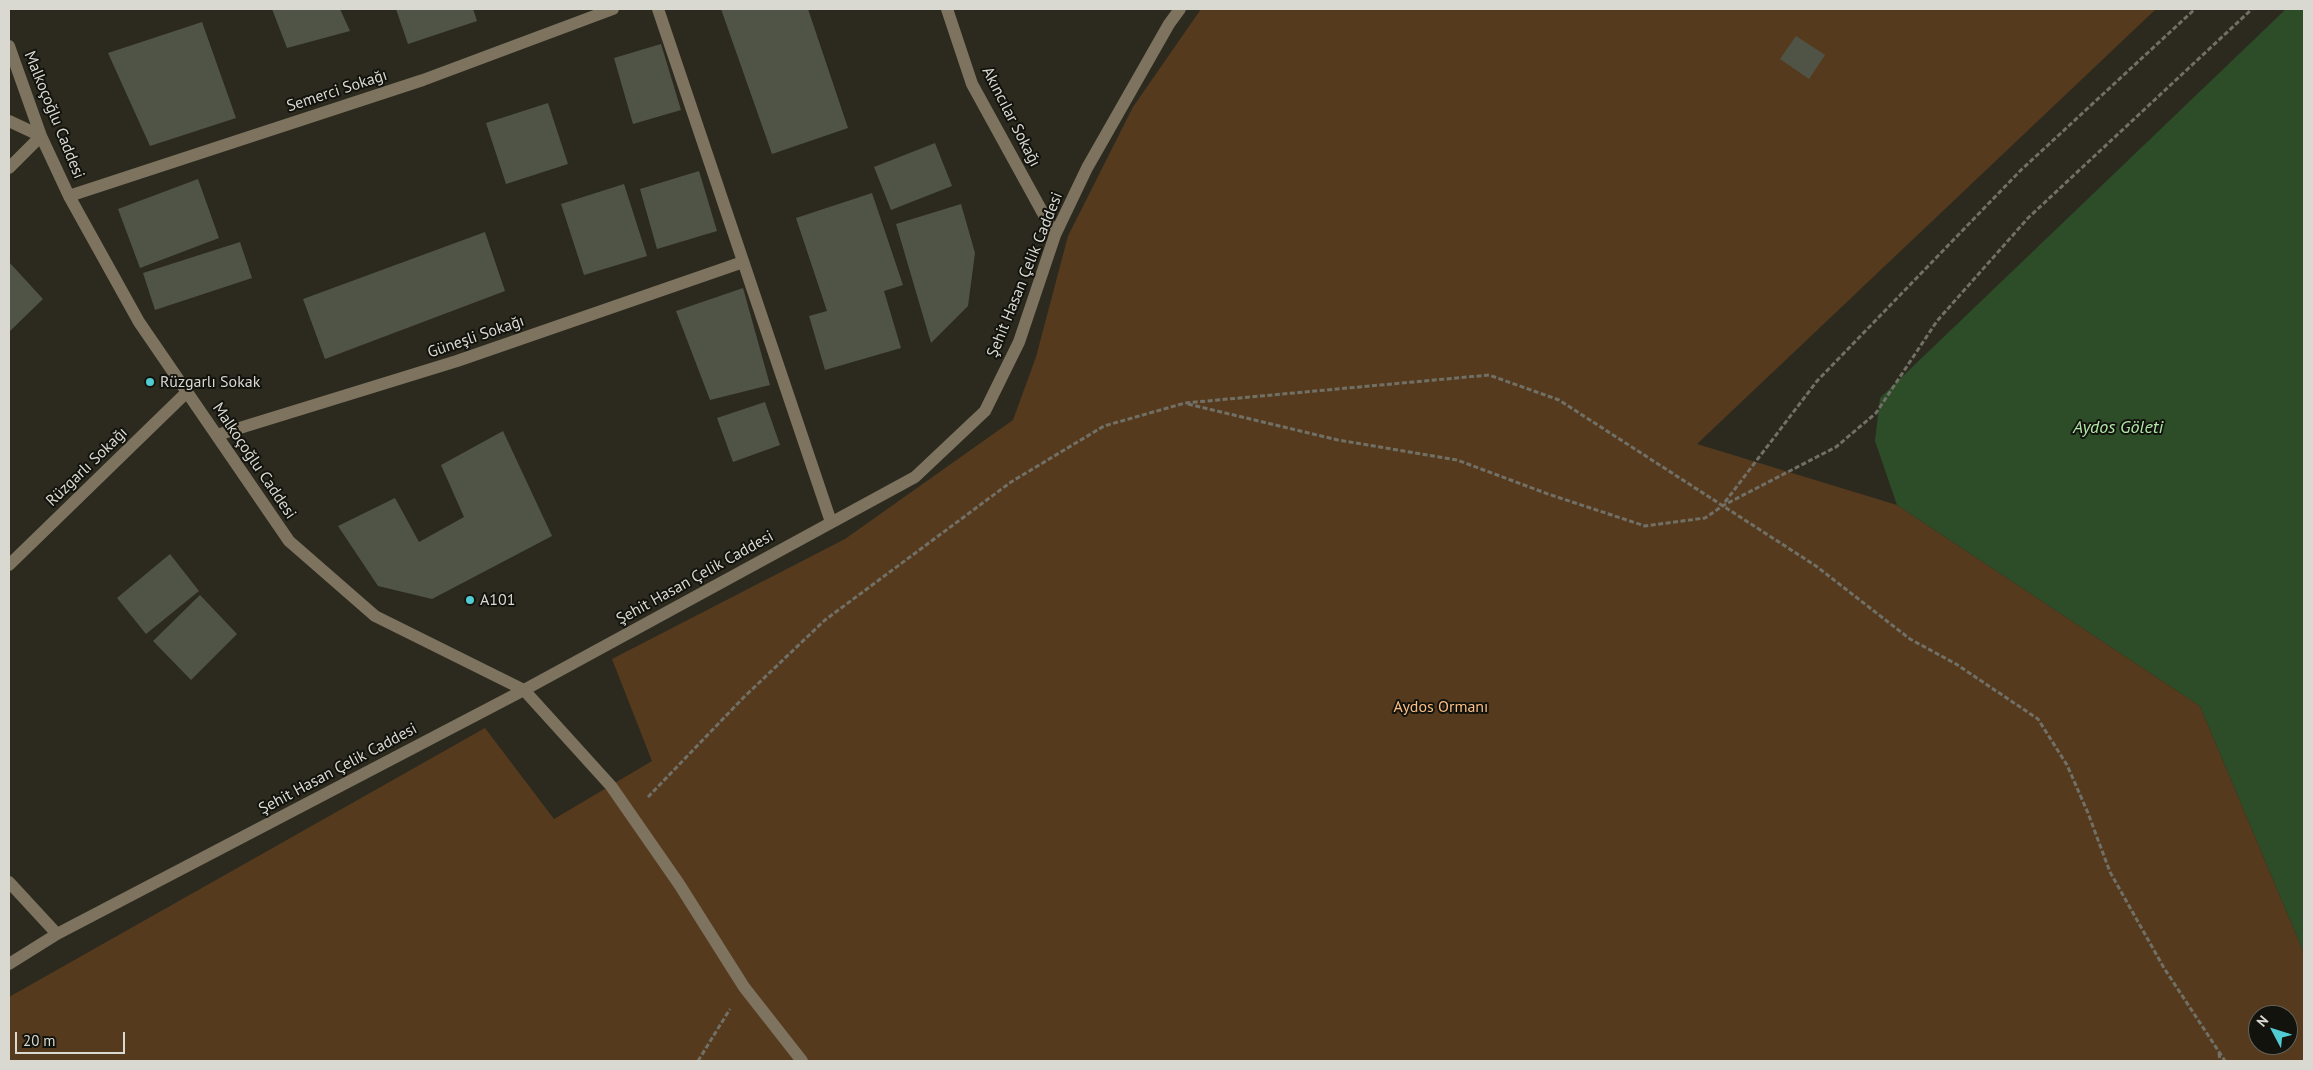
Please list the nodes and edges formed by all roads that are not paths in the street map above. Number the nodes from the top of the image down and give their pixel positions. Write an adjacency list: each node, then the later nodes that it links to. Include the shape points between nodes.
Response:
1 (613, 9): 9 (street, Semerci Sokağı, via 423,80)
2 (658, 9): 11 (street)
3 (947, 9): 10 (street, Akıncılar Sokağı, via 972,84)
4 (1180, 9): 10 (street, Şehit Hasan Çelik Caddesi, via 1087,168)
5 (9, 46): 7 (street, Malkoçoğlu Caddesi)
6 (9, 121): 7 (street)
7 (41, 136): 8 (street); 9 (street, Malkoçoğlu Caddesi)
8 (9, 168)
9 (69, 196): 12 (street, Malkoçoğlu Caddesi, via 139,322)
10 (1055, 235): 14 (street, Şehit Hasan Çelik Caddesi, via 1019,342 985,411 915,477)
11 (743, 262): 13 (street, Güneşli Sokağı, via 457,362); 14 (street)
12 (187, 392): 13 (street, Malkoçoğlu Caddesi); 15 (street, Rüzgarlı Sokağı)
13 (217, 435): 16 (street, Malkoçoğlu Caddesi, via 289,541 375,616)
14 (831, 522): 16 (street, Şehit Hasan Çelik Caddesi)
15 (9, 565)
16 (524, 690): 18 (street, Şehit Hasan Çelik Caddesi); 20 (street, via 611,786 679,884 744,987)
17 (9, 882): 18 (street)
18 (57, 934): 19 (street, Şehit Hasan Çelik Caddesi)
19 (9, 964)
20 (802, 1061)

